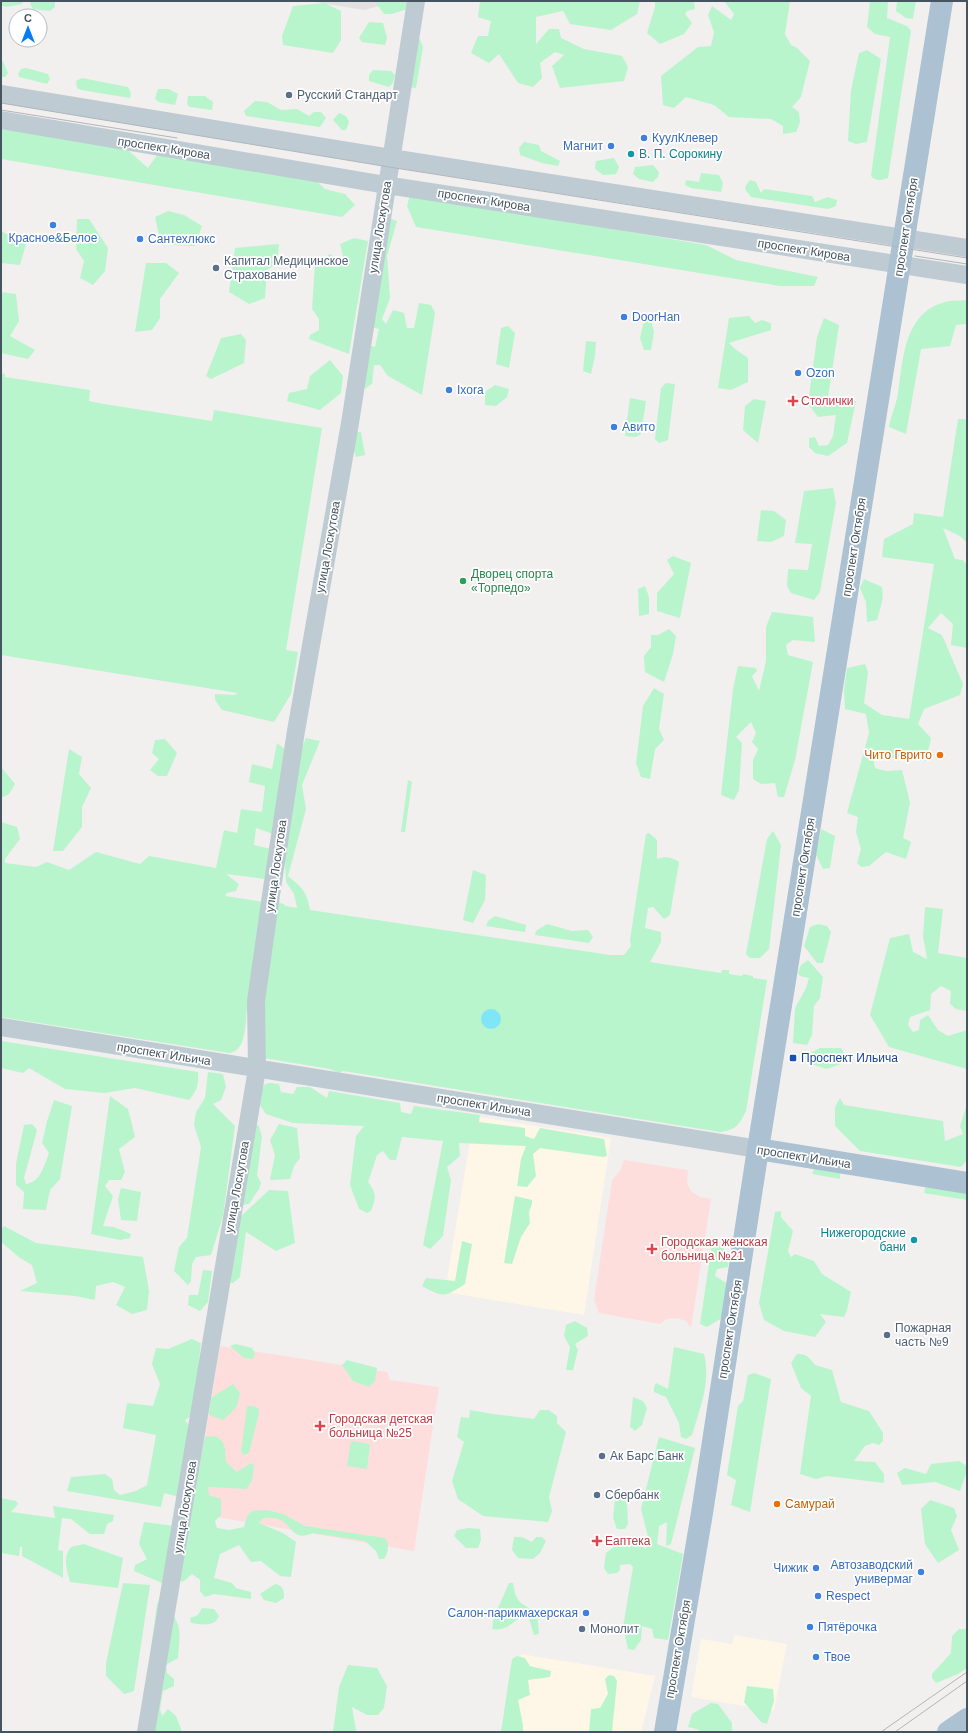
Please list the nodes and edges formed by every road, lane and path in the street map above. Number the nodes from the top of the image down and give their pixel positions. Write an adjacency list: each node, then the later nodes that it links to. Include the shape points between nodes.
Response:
1 (416, 1): 5 (street, улица Лоскутова)
2 (942, 1): 7 (main road, проспект Октября)
3 (1, 94): 5 (street)
4 (1, 120): 6 (street, проспект Кирова)
5 (391, 158): 6 (street, улица Лоскутова); 7 (street)
6 (386, 185): 9 (street, проспект Кирова); 12 (street, улица Лоскутова, via 350,423 296,731 272,887 256,1001)
7 (904, 238): 8 (street); 9 (main road, проспект Октября)
8 (967, 248)
9 (900, 265): 10 (street, проспект Кирова); 13 (main road, проспект Октября)
10 (967, 275)
11 (1, 1028): 12 (street, проспект Ильича)
12 (257, 1069): 13 (street, проспект Ильича); 16 (street, улица Лоскутова)
13 (758, 1149): 14 (main road, проспект Ильича); 17 (main road, проспект Октября, via 702,1513)
14 (967, 1183)
15 (967, 1719): 18 (main road)
16 (146, 1732)
17 (665, 1732)
18 (948, 1732)

